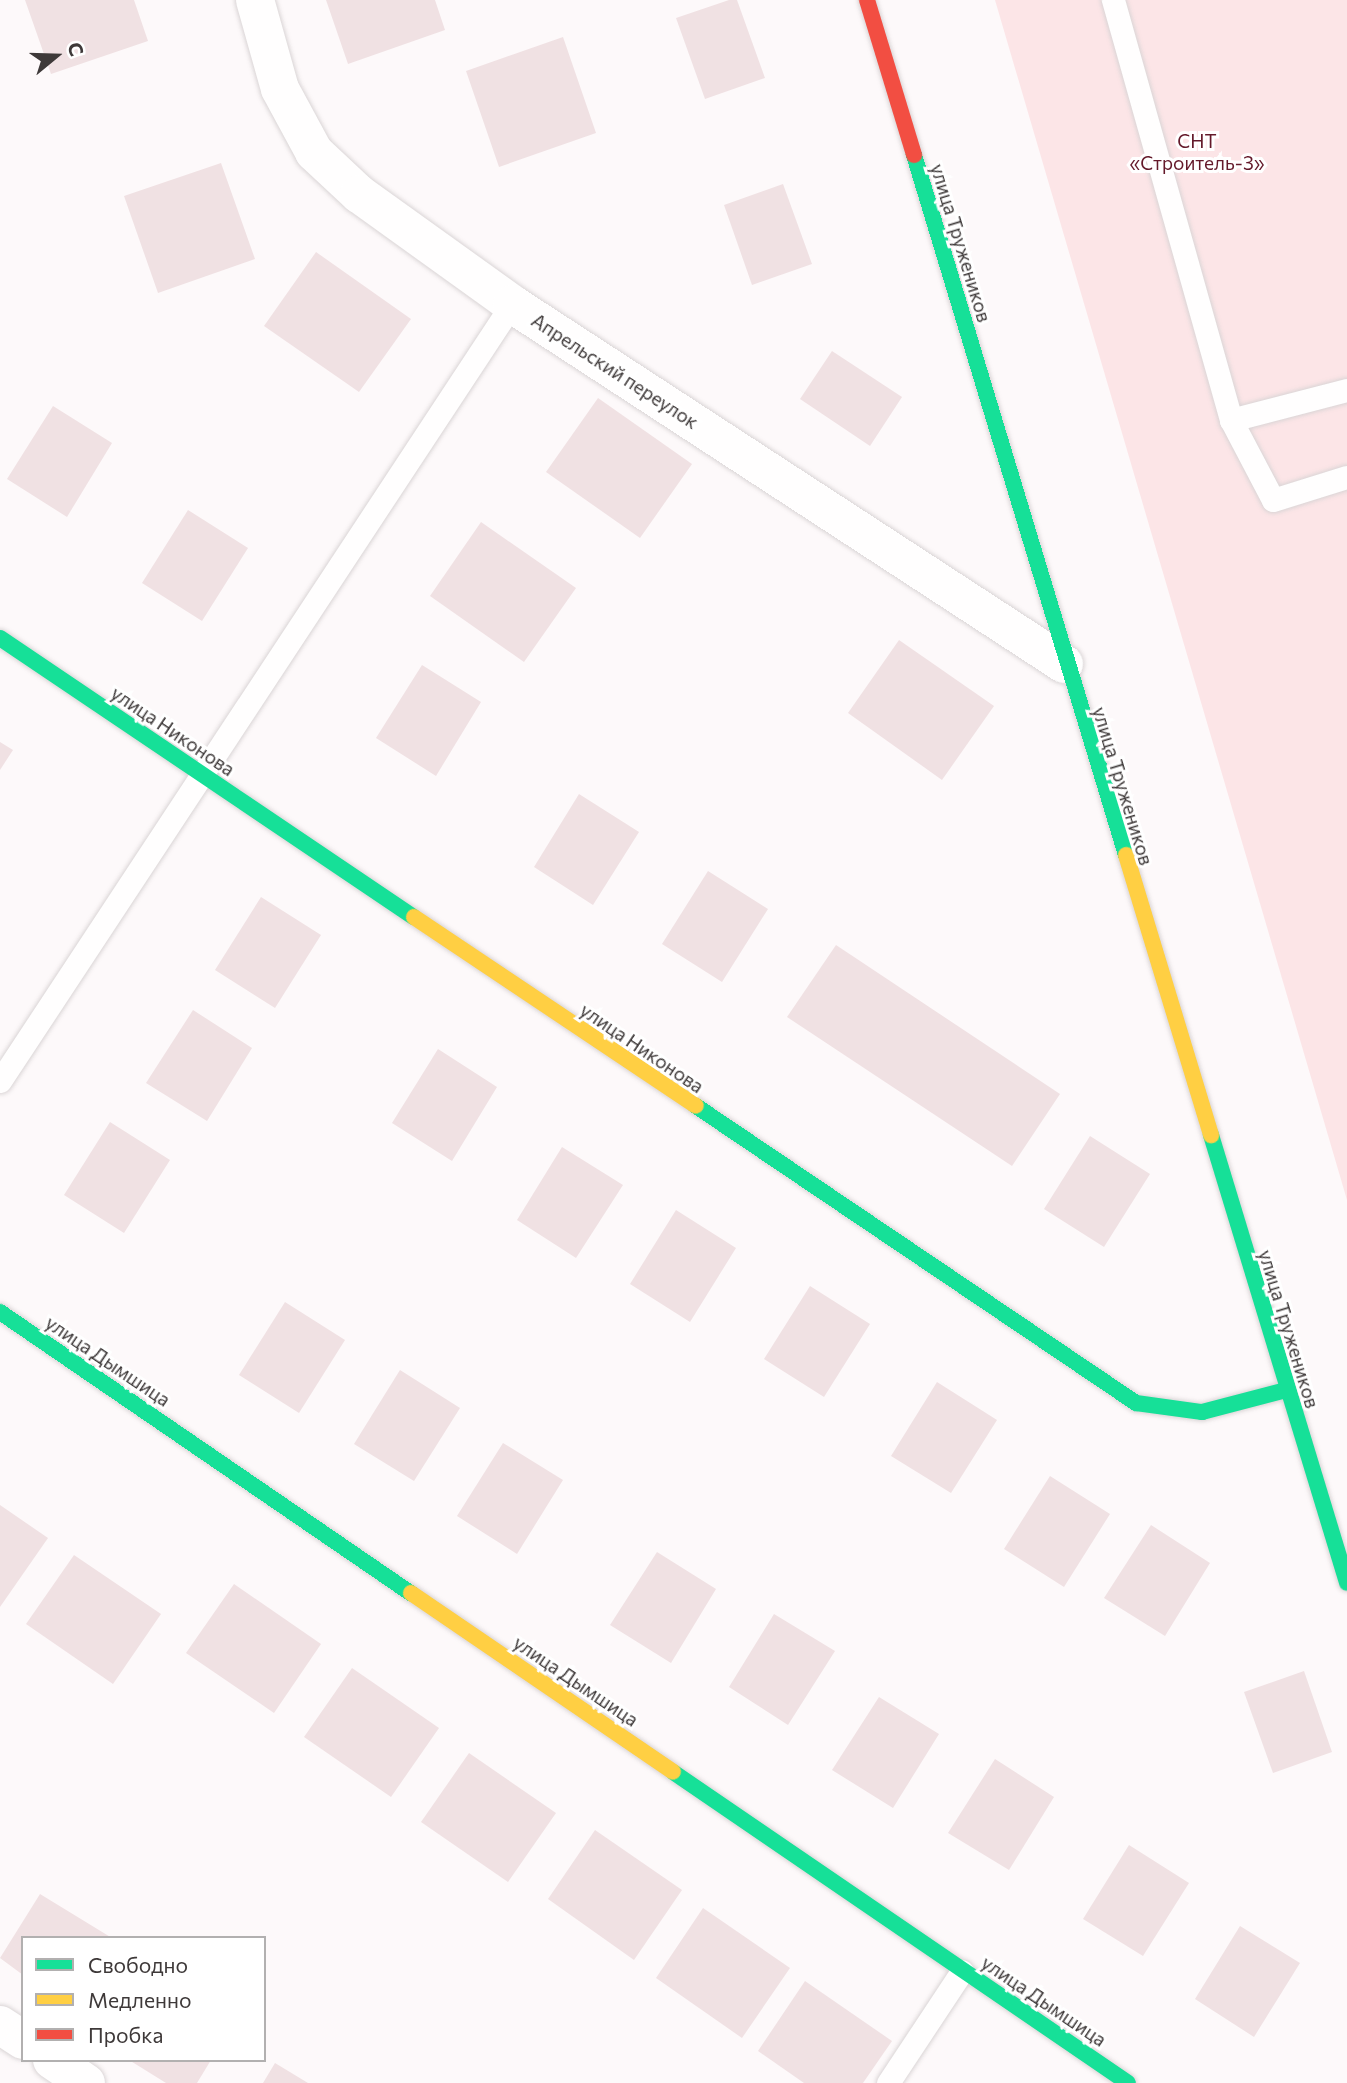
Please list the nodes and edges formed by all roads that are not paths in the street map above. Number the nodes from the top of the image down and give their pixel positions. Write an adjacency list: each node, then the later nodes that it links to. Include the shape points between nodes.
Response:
1 (255, 0): 4 (street, Апрельский переулок, via 280,89 314,152 359,194)
2 (867, 0): 9 (street, улица Тружеников)
3 (1113, 0): 6 (lane)
4 (512, 304): 9 (street, Апрельский переулок); 10 (lane)
5 (1347, 390): 6 (lane)
6 (1231, 420): 7 (lane, via 1273,500)
7 (1347, 477)
8 (0, 638): 10 (street, улица Никонова)
9 (1064, 664): 13 (street, улица Тружеников)
10 (203, 777): 11 (lane); 13 (street, улица Никонова, via 1136,1403 1202,1412)
11 (0, 1081)
12 (0, 1312): 15 (street, улица Дымшица)
13 (1286, 1390): 14 (street, улица Тружеников)
14 (1347, 1583)
15 (961, 1971): 20 (lane); 21 (street, улица Дымшица)
16 (0, 2025): 17 (street)
17 (21, 2039)
18 (55, 2062): 19 (street)
19 (86, 2083)
20 (888, 2083)
21 (1128, 2083)

